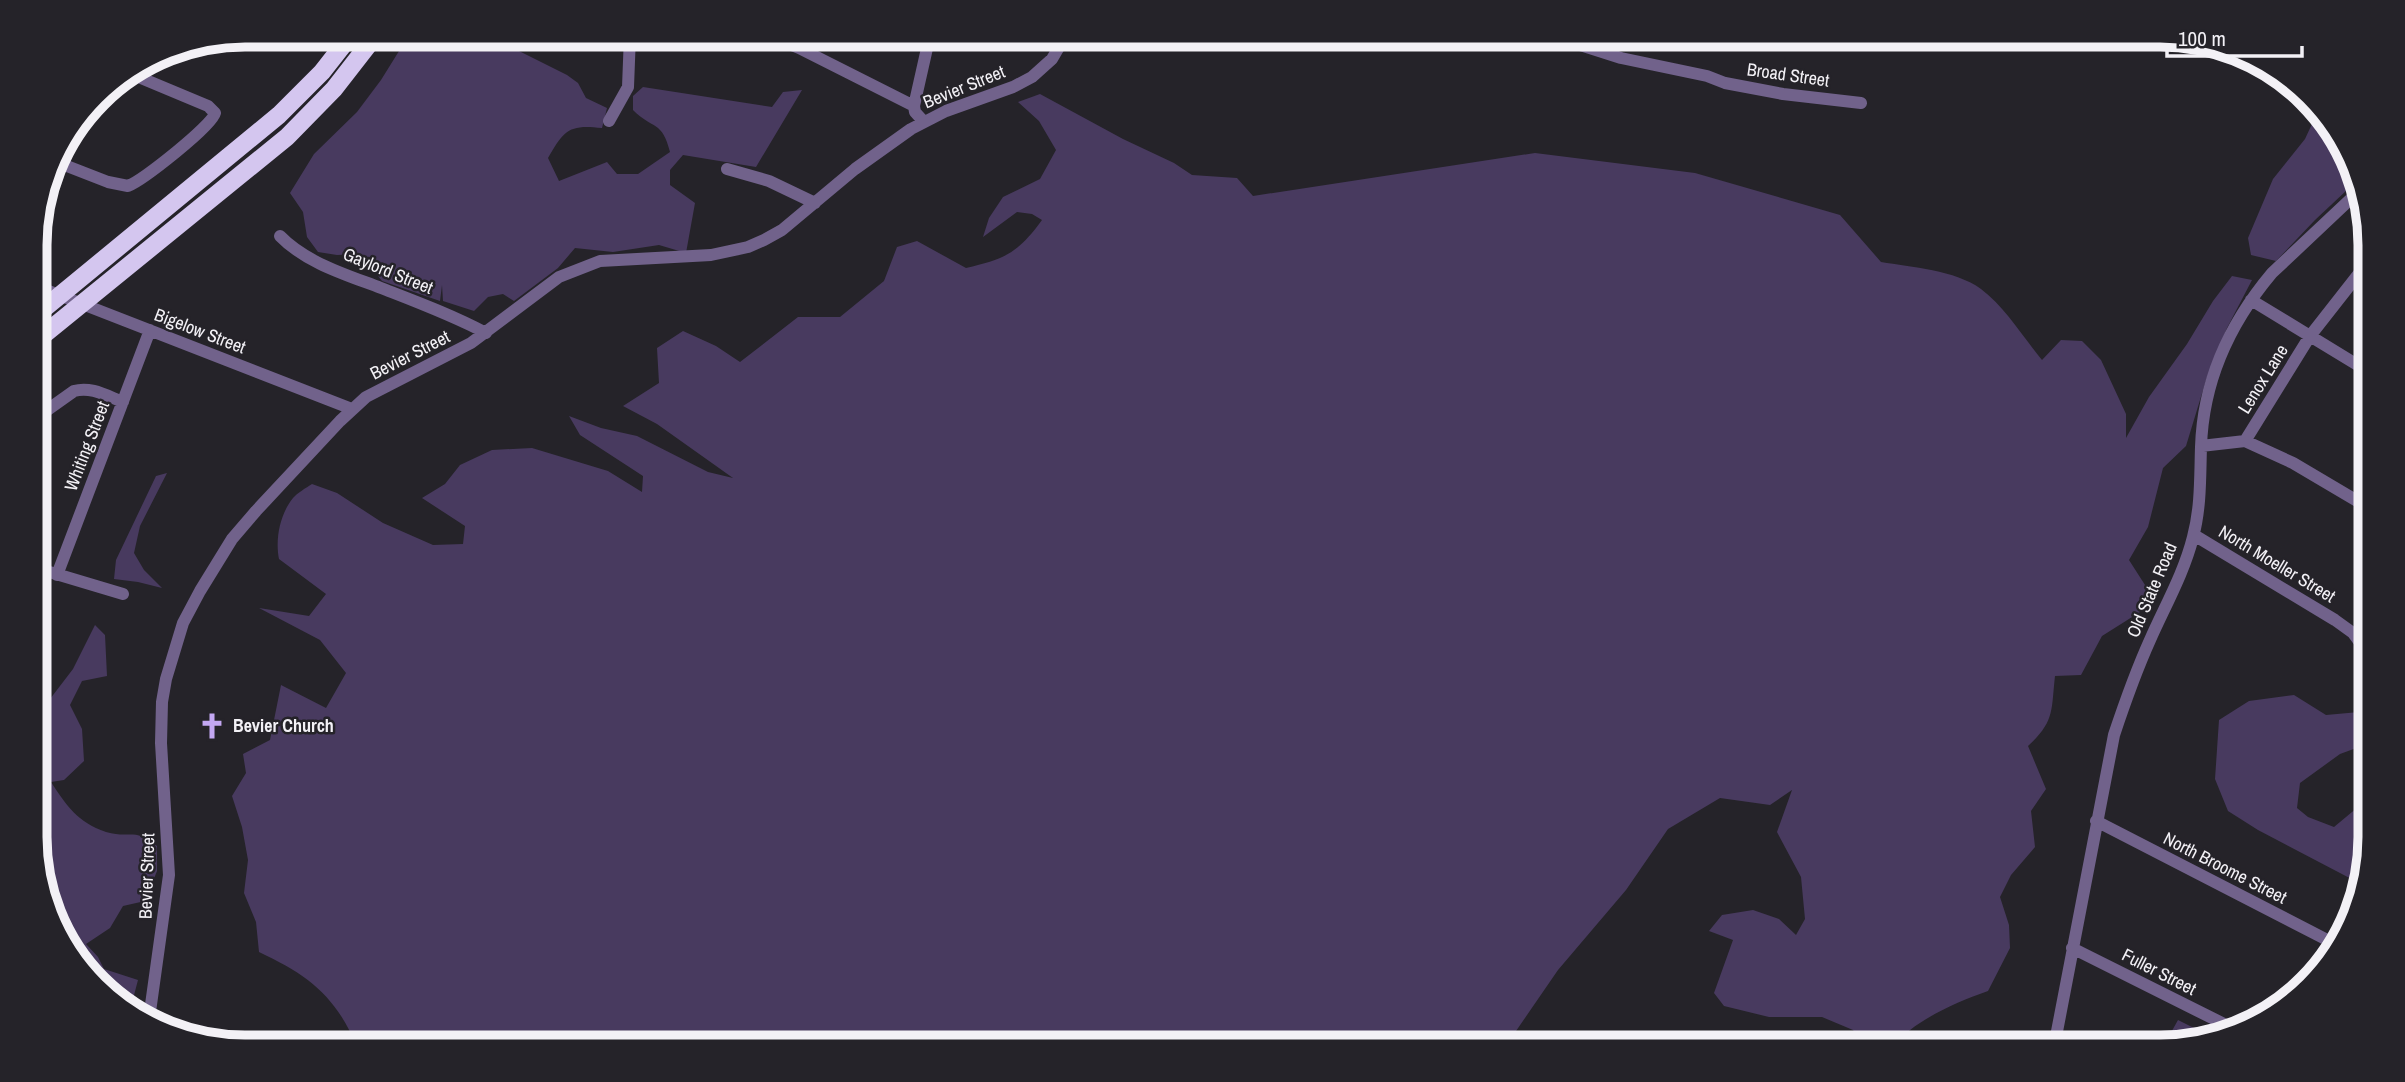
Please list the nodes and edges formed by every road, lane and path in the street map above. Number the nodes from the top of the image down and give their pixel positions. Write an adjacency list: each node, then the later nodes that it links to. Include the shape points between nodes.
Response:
1 (1587, 47): 10 (street, Broad Street, via 1725,83)
2 (328, 48): 14 (highway)
3 (341, 48): 14 (highway, via 293,102)
4 (367, 48): 25 (highway, via 279,144)
5 (630, 48): 12 (street, via 628,87)
6 (813, 48): 11 (street)
7 (927, 48): 11 (street)
8 (1061, 48): 13 (street, Bevier Street, via 1025,82)
9 (140, 78): 15 (street, via 199,102 213,110 214,118 128,186)
10 (1861, 103)
11 (914, 106): 13 (street)
12 (610, 121)
13 (924, 122): 18 (street, Bevier Street)
14 (236, 152): 23 (highway)
15 (64, 165)
16 (727, 169): 18 (street, via 769,181)
17 (2352, 198): 22 (street, Old State Road, via 2272,273)
18 (815, 203): 26 (street, Bevier Street, via 782,230 748,247 698,256 589,264 559,277)
19 (280, 236): 26 (street, Gaylord Street, via 327,266)
20 (2358, 275): 27 (street, Lenox Lane)
21 (48, 290): 24 (street, Bigelow Street)
22 (2251, 300): 27 (street); 33 (street, Old State Road, via 2217,361)
23 (48, 305)
24 (150, 330): 29 (street, Whiting Street); 30 (street, Bigelow Street)
25 (48, 331)
26 (486, 332): 30 (street, Bevier Street, via 379,389)
27 (2310, 337): 28 (street); 32 (street, Lenox Lane)
28 (2358, 365)
29 (122, 402): 31 (street, via 81,389); 37 (street, Whiting Street)
30 (352, 409): 43 (street, Bevier Street, via 232,539 177,640 162,702 169,875)
31 (48, 410)
32 (2245, 441): 33 (street); 34 (street, via 2294,463)
33 (2201, 446): 35 (street, Old State Road)
34 (2358, 501)
35 (2194, 535): 39 (street, North Moeller Street, via 2334,620); 40 (street, Old State Road, via 2127,693)
36 (47, 572): 37 (street)
37 (57, 575): 38 (street)
38 (123, 594)
39 (2358, 639)
40 (2096, 821): 41 (street, North Broome Street); 42 (street, Old State Road)
41 (2328, 940)
42 (2072, 948): 44 (street, Fuller Street); 45 (street, Old State Road)
43 (150, 1010)
44 (2224, 1024)
45 (2056, 1034)

